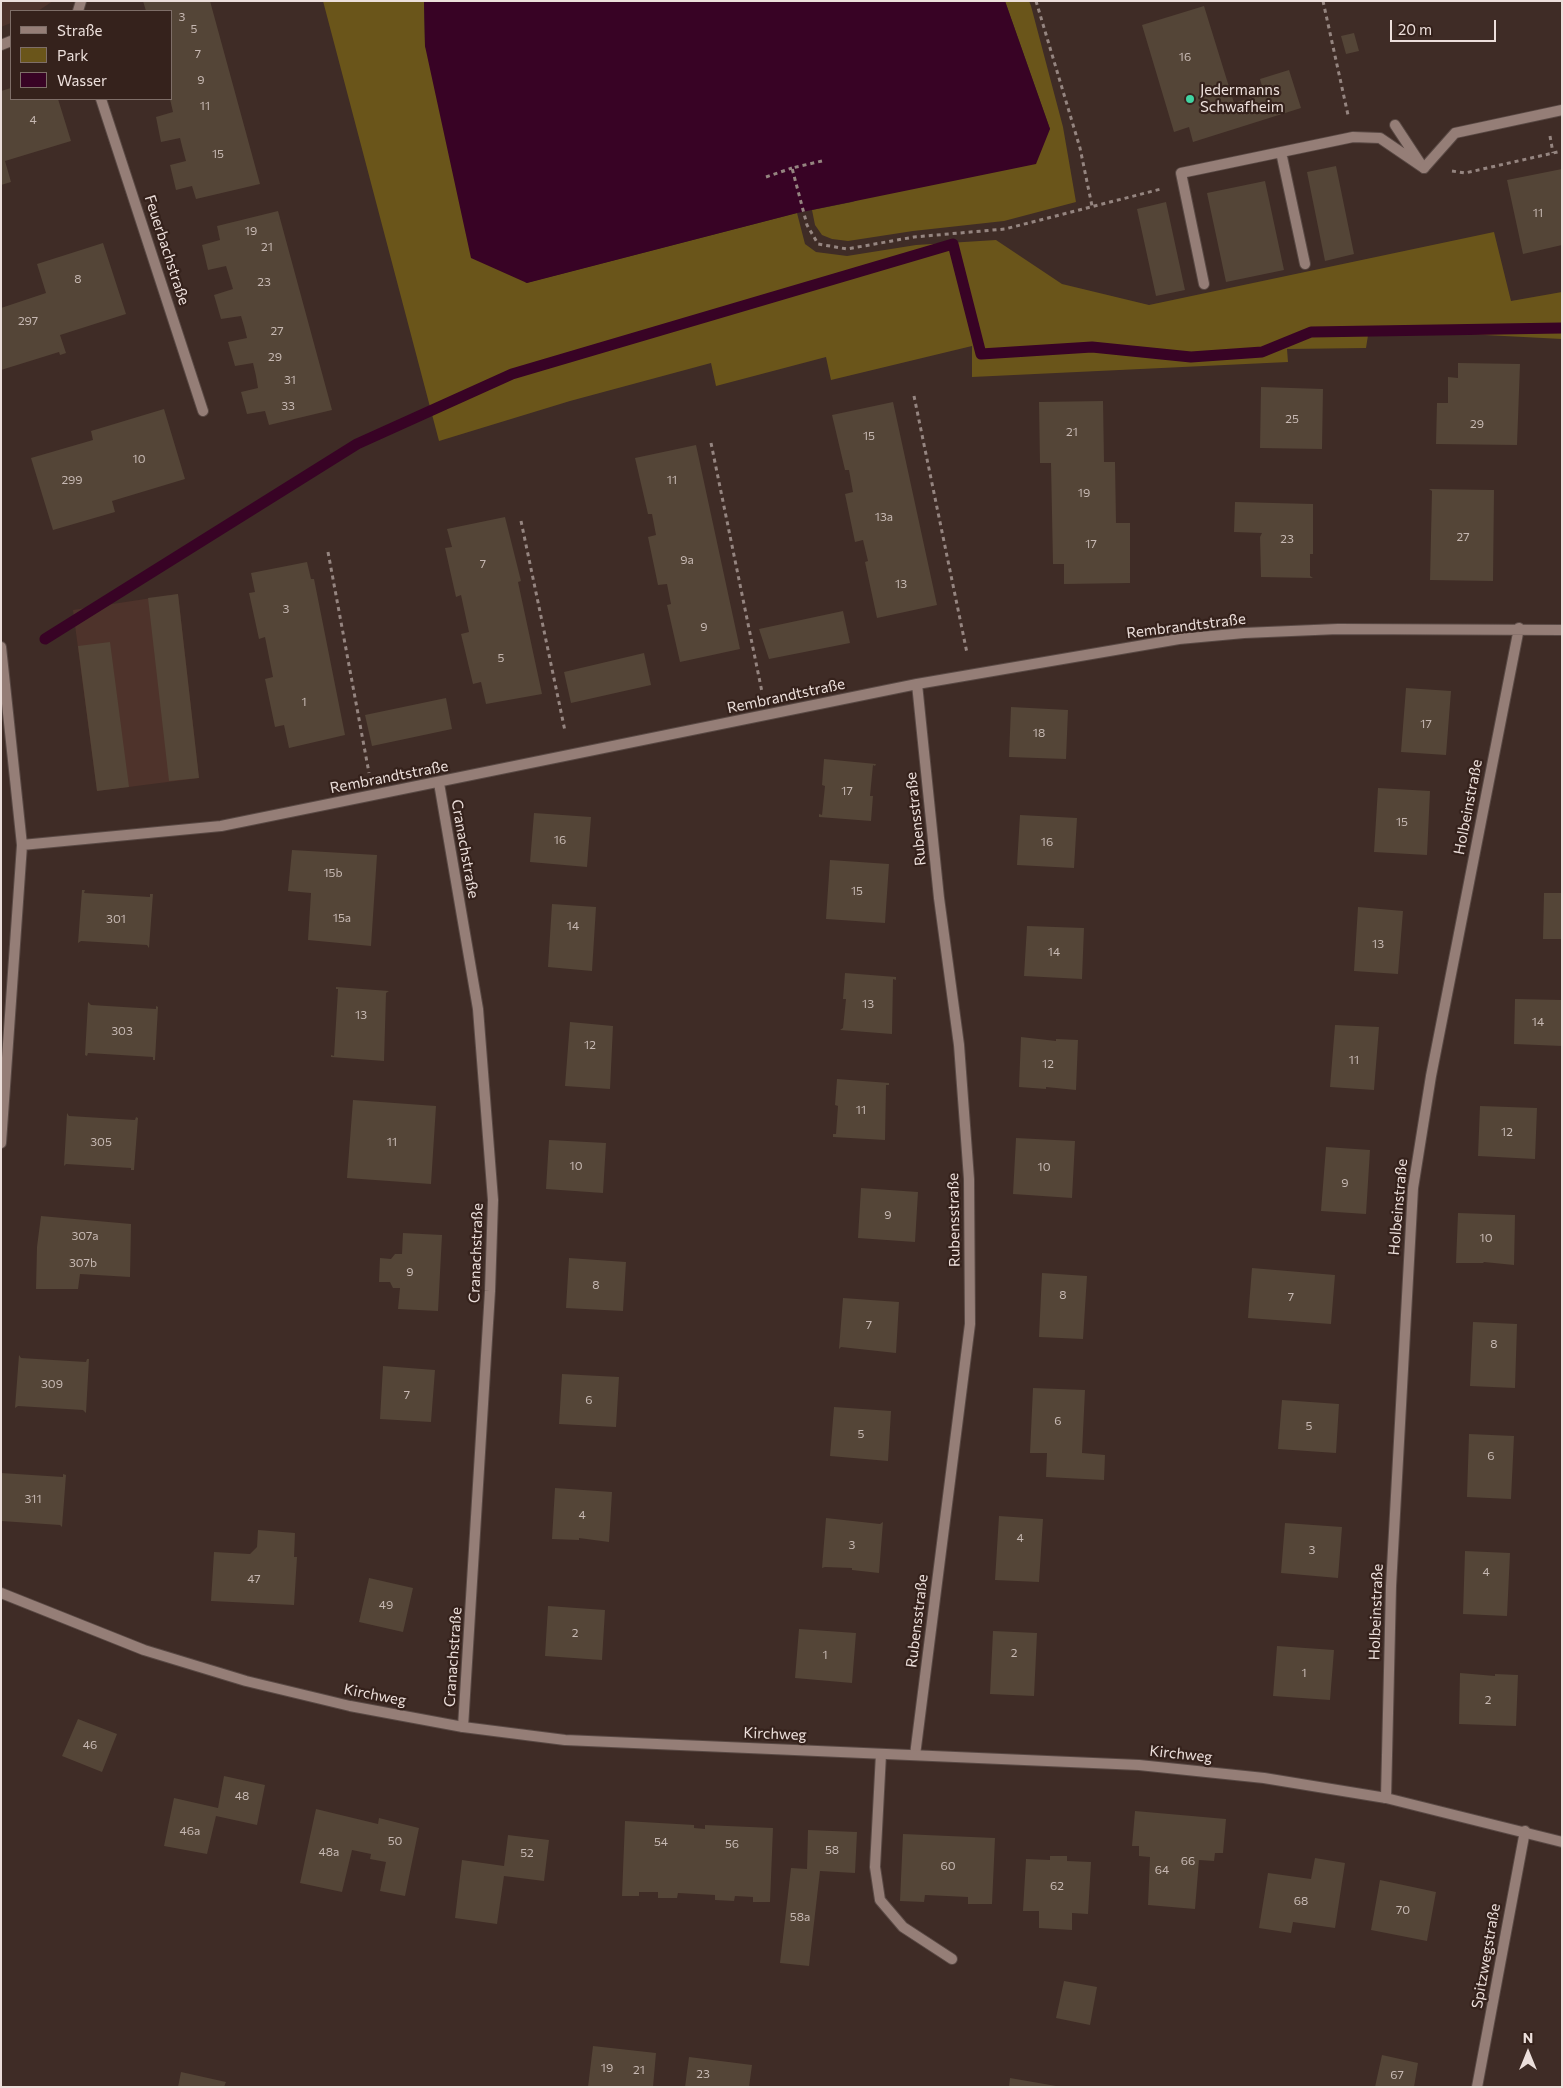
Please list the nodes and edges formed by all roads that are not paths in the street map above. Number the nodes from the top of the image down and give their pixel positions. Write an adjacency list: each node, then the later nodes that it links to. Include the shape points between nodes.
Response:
1 (101, 100): 8 (street, Feuerbachstraße)
2 (1562, 110): 5 (street, via 1455,134)
3 (1395, 125): 5 (street)
4 (1281, 152): 5 (street, via 1352,137 1380,138); 6 (street); 7 (street, via 1181,173)
5 (1424, 168)
6 (1305, 264)
7 (1204, 284)
8 (203, 411)
9 (1519, 628): 10 (street, Rembrandtstraße); 12 (street, Rembrandtstraße, via 1338,628 1179,639); 20 (street, Holbeinstraße, via 1431,1076 1413,1188 1391,1586)
10 (1562, 630)
11 (1, 647): 14 (street)
12 (918, 684): 13 (street, Rembrandtstraße); 19 (street, Rubensstraße, via 939,898 959,1046 969,1179 970,1324)
13 (439, 782): 14 (street, Rembrandtstraße, via 221,826); 17 (street, Cranachstraße, via 478,1009 493,1200)
14 (22, 845): 15 (street)
15 (1, 1143)
16 (1, 1593): 17 (street, Kirchweg, via 144,1650 246,1682)
17 (463, 1727): 18 (street, Kirchweg, via 565,1740)
18 (881, 1754): 19 (street, Kirchweg); 23 (street, via 875,1867 880,1900 903,1927)
19 (915, 1755): 20 (street, Kirchweg, via 1139,1765 1264,1778)
20 (1386, 1798): 21 (street, Kirchweg)
21 (1525, 1831): 22 (street, Kirchweg); 24 (street, Spitzwegstraße)
22 (1562, 1842)
23 (952, 1959)
24 (1478, 2087)

